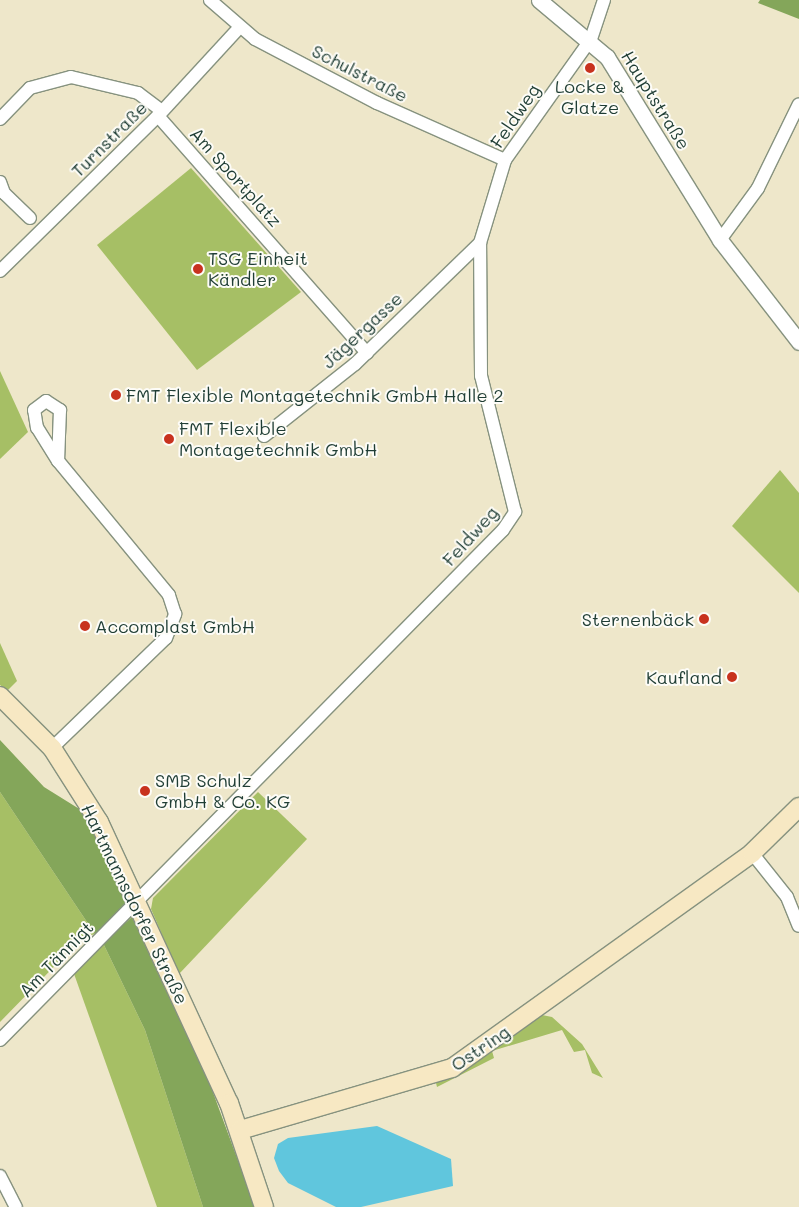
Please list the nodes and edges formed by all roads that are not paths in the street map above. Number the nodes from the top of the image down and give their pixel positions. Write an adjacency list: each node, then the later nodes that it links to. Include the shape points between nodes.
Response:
1 (210, 0): 4 (street, Schulstraße)
2 (539, 0): 5 (street, Hauptstraße)
3 (604, 0): 5 (street, Feldweg)
4 (239, 28): 7 (street, Turnstraße); 9 (street, Schulstraße, via 377,103)
5 (591, 39): 9 (street, Feldweg); 12 (street, Hauptstraße, via 624,82)
6 (799, 104): 12 (street, via 758,188)
7 (160, 113): 8 (street, Am Sportplatz, via 138,93 71,77 39,83 19,96); 14 (street, Turnstraße); 16 (street, Am Sportplatz)
8 (0, 118)
9 (505, 160): 13 (street, Feldweg)
10 (0, 182): 11 (street, via 4,193)
11 (30, 218)
12 (720, 240): 15 (street, Hauptstraße)
13 (480, 243): 16 (street, Jägergasse); 23 (street, Feldweg, via 481,376 514,512 503,530)
14 (0, 270)
15 (799, 342)
16 (367, 353): 17 (street, Jägergasse)
17 (264, 436)
18 (58, 460): 20 (street, via 169,595 175,614 166,638)
19 (0, 696): 20 (main road, Hartmannsdorfer Straße)
20 (52, 748): 23 (main road, Hartmannsdorfer Straße, via 99,822)
21 (799, 807): 22 (main road, Ostring)
22 (752, 853): 24 (street, via 787,897); 26 (main road, Ostring, via 452,1068)
23 (136, 903): 25 (street, Am Tännigt); 26 (main road, Hartmannsdorfer Straße)
24 (799, 926)
25 (0, 1040)
26 (240, 1130): 29 (main road)
27 (0, 1176): 28 (street)
28 (16, 1207)
29 (264, 1207)

